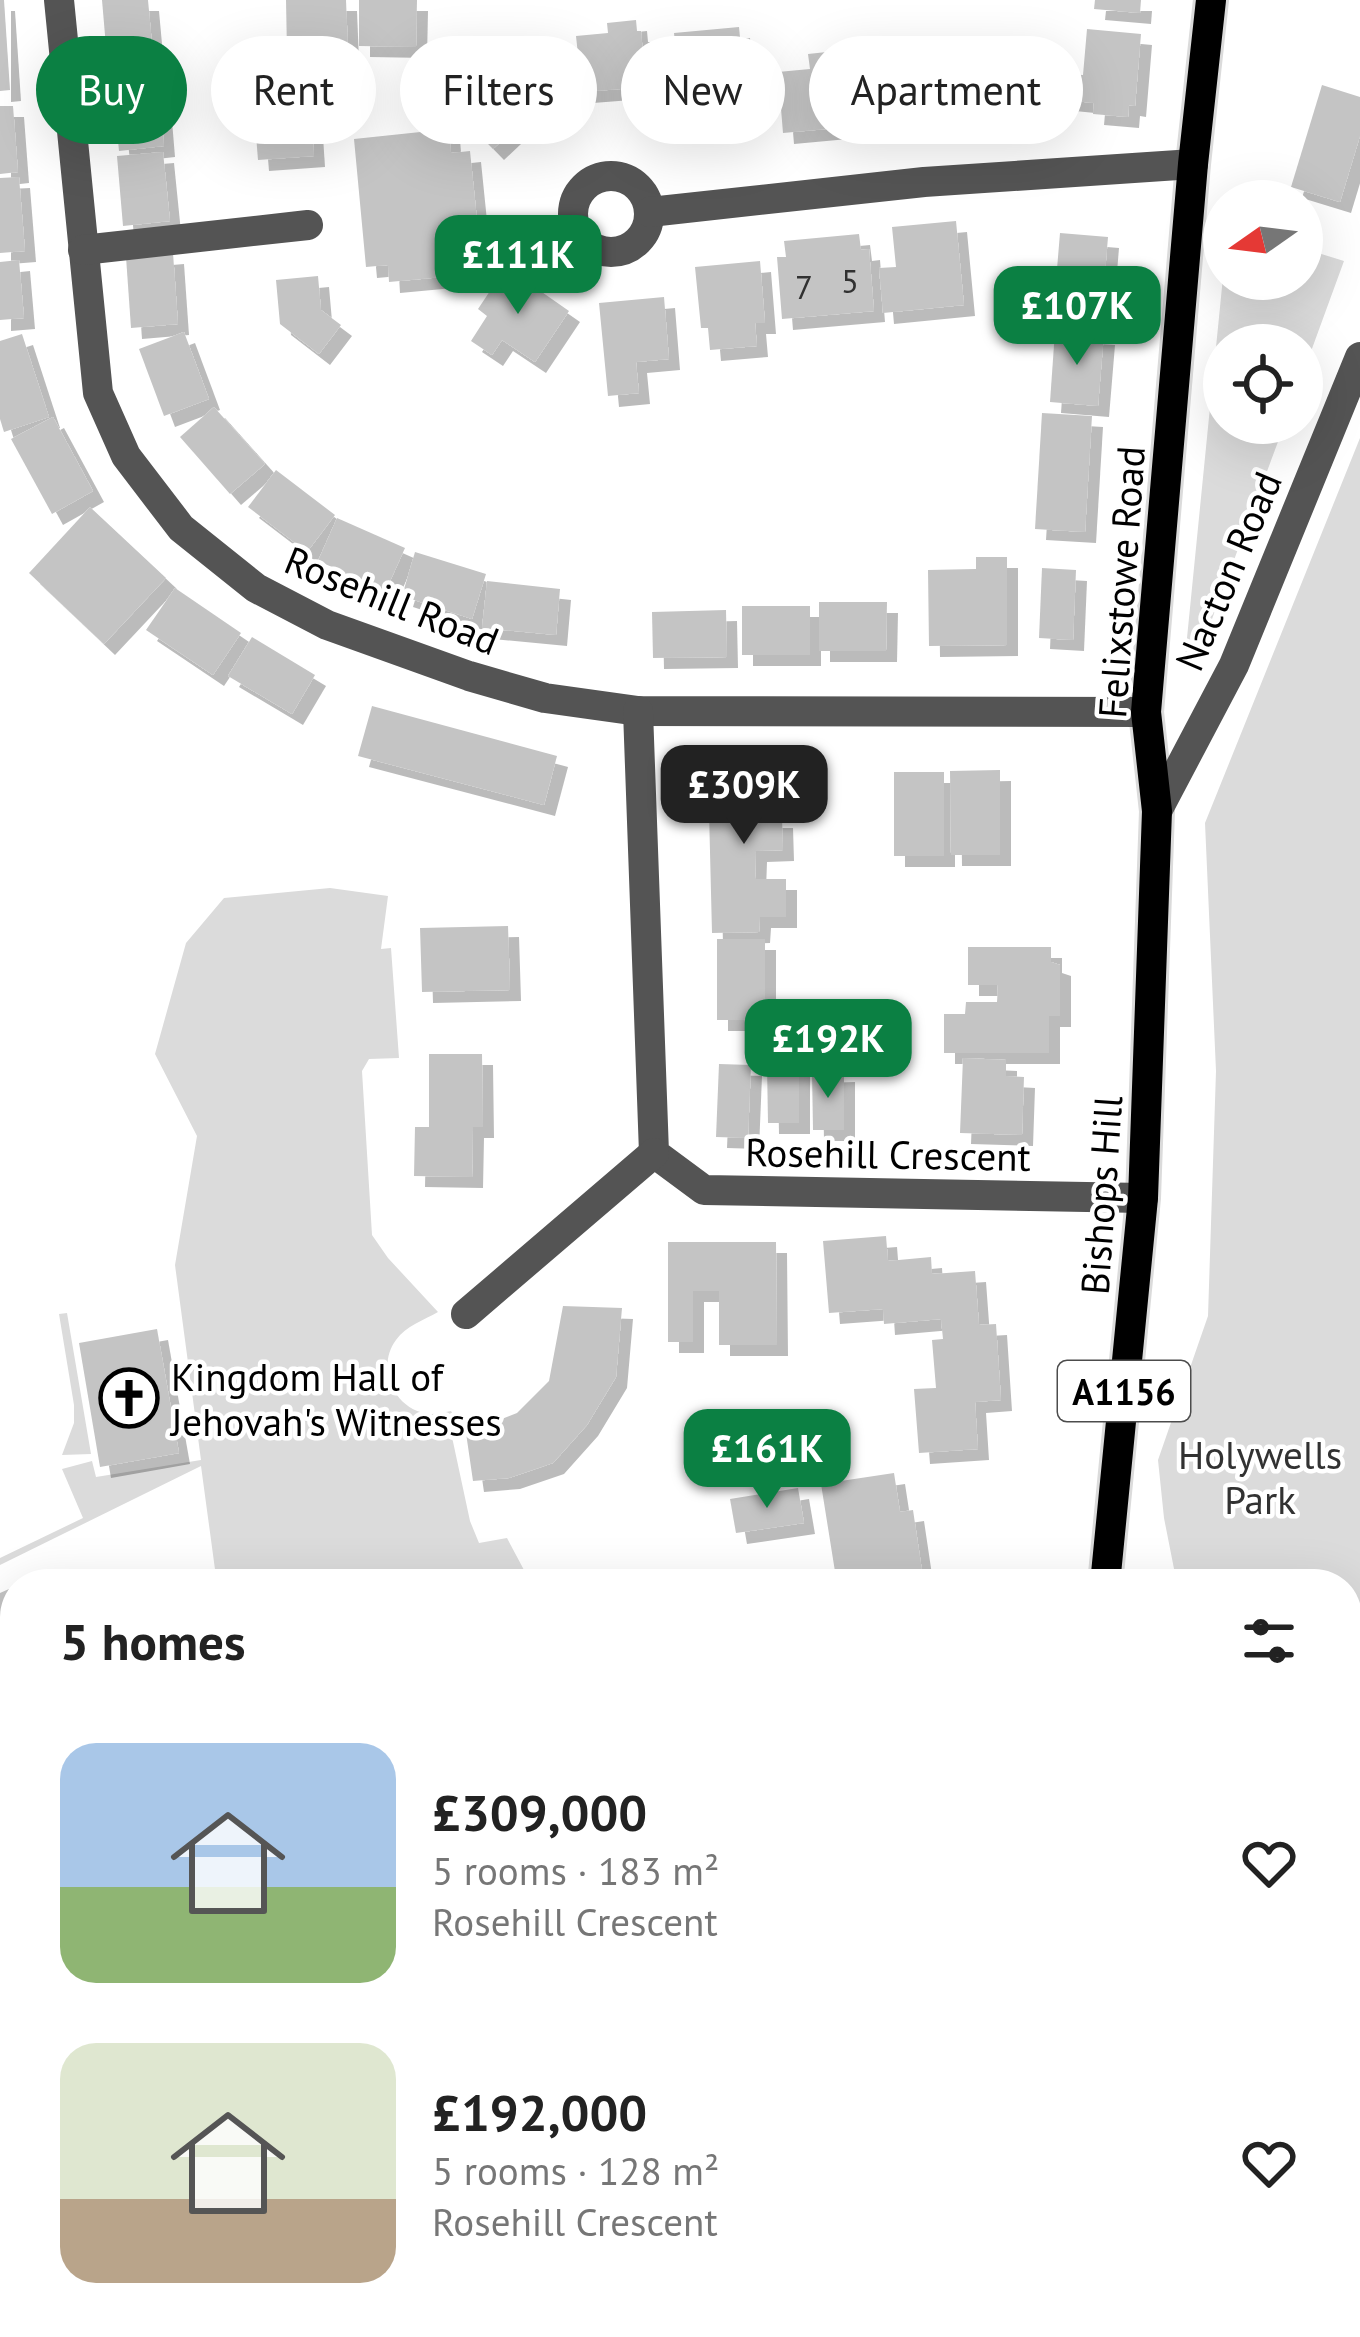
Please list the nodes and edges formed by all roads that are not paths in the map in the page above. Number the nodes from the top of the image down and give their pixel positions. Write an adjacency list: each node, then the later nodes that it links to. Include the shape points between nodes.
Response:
1 (59, 0): 6 (street, Rosehill Road)
2 (1211, 0): 3 (main road, Felixstowe Road / A1156)
3 (1193, 164): 4 (street); 9 (main road, Felixstowe Road / A1156)
4 (650, 212)
5 (308, 225): 6 (street)
6 (83, 250): 8 (street, Rosehill Road, via 98,393 126,456 182,528 256,588 327,625 545,698)
7 (1360, 357): 10 (street, Nacton Road, via 1234,665)
8 (638, 711): 9 (street, Rosehill Road); 11 (street)
9 (1146, 712): 10 (main road, Felixstowe Road / A1156)
10 (1157, 811): 12 (main road, Bishops Hill / A1156)
11 (654, 1153): 12 (street, Rosehill Crescent, via 704,1190); 13 (street)
12 (1143, 1198): 14 (main road, Bishops Hill / A1156)
13 (466, 1314)
14 (1106, 1569)

